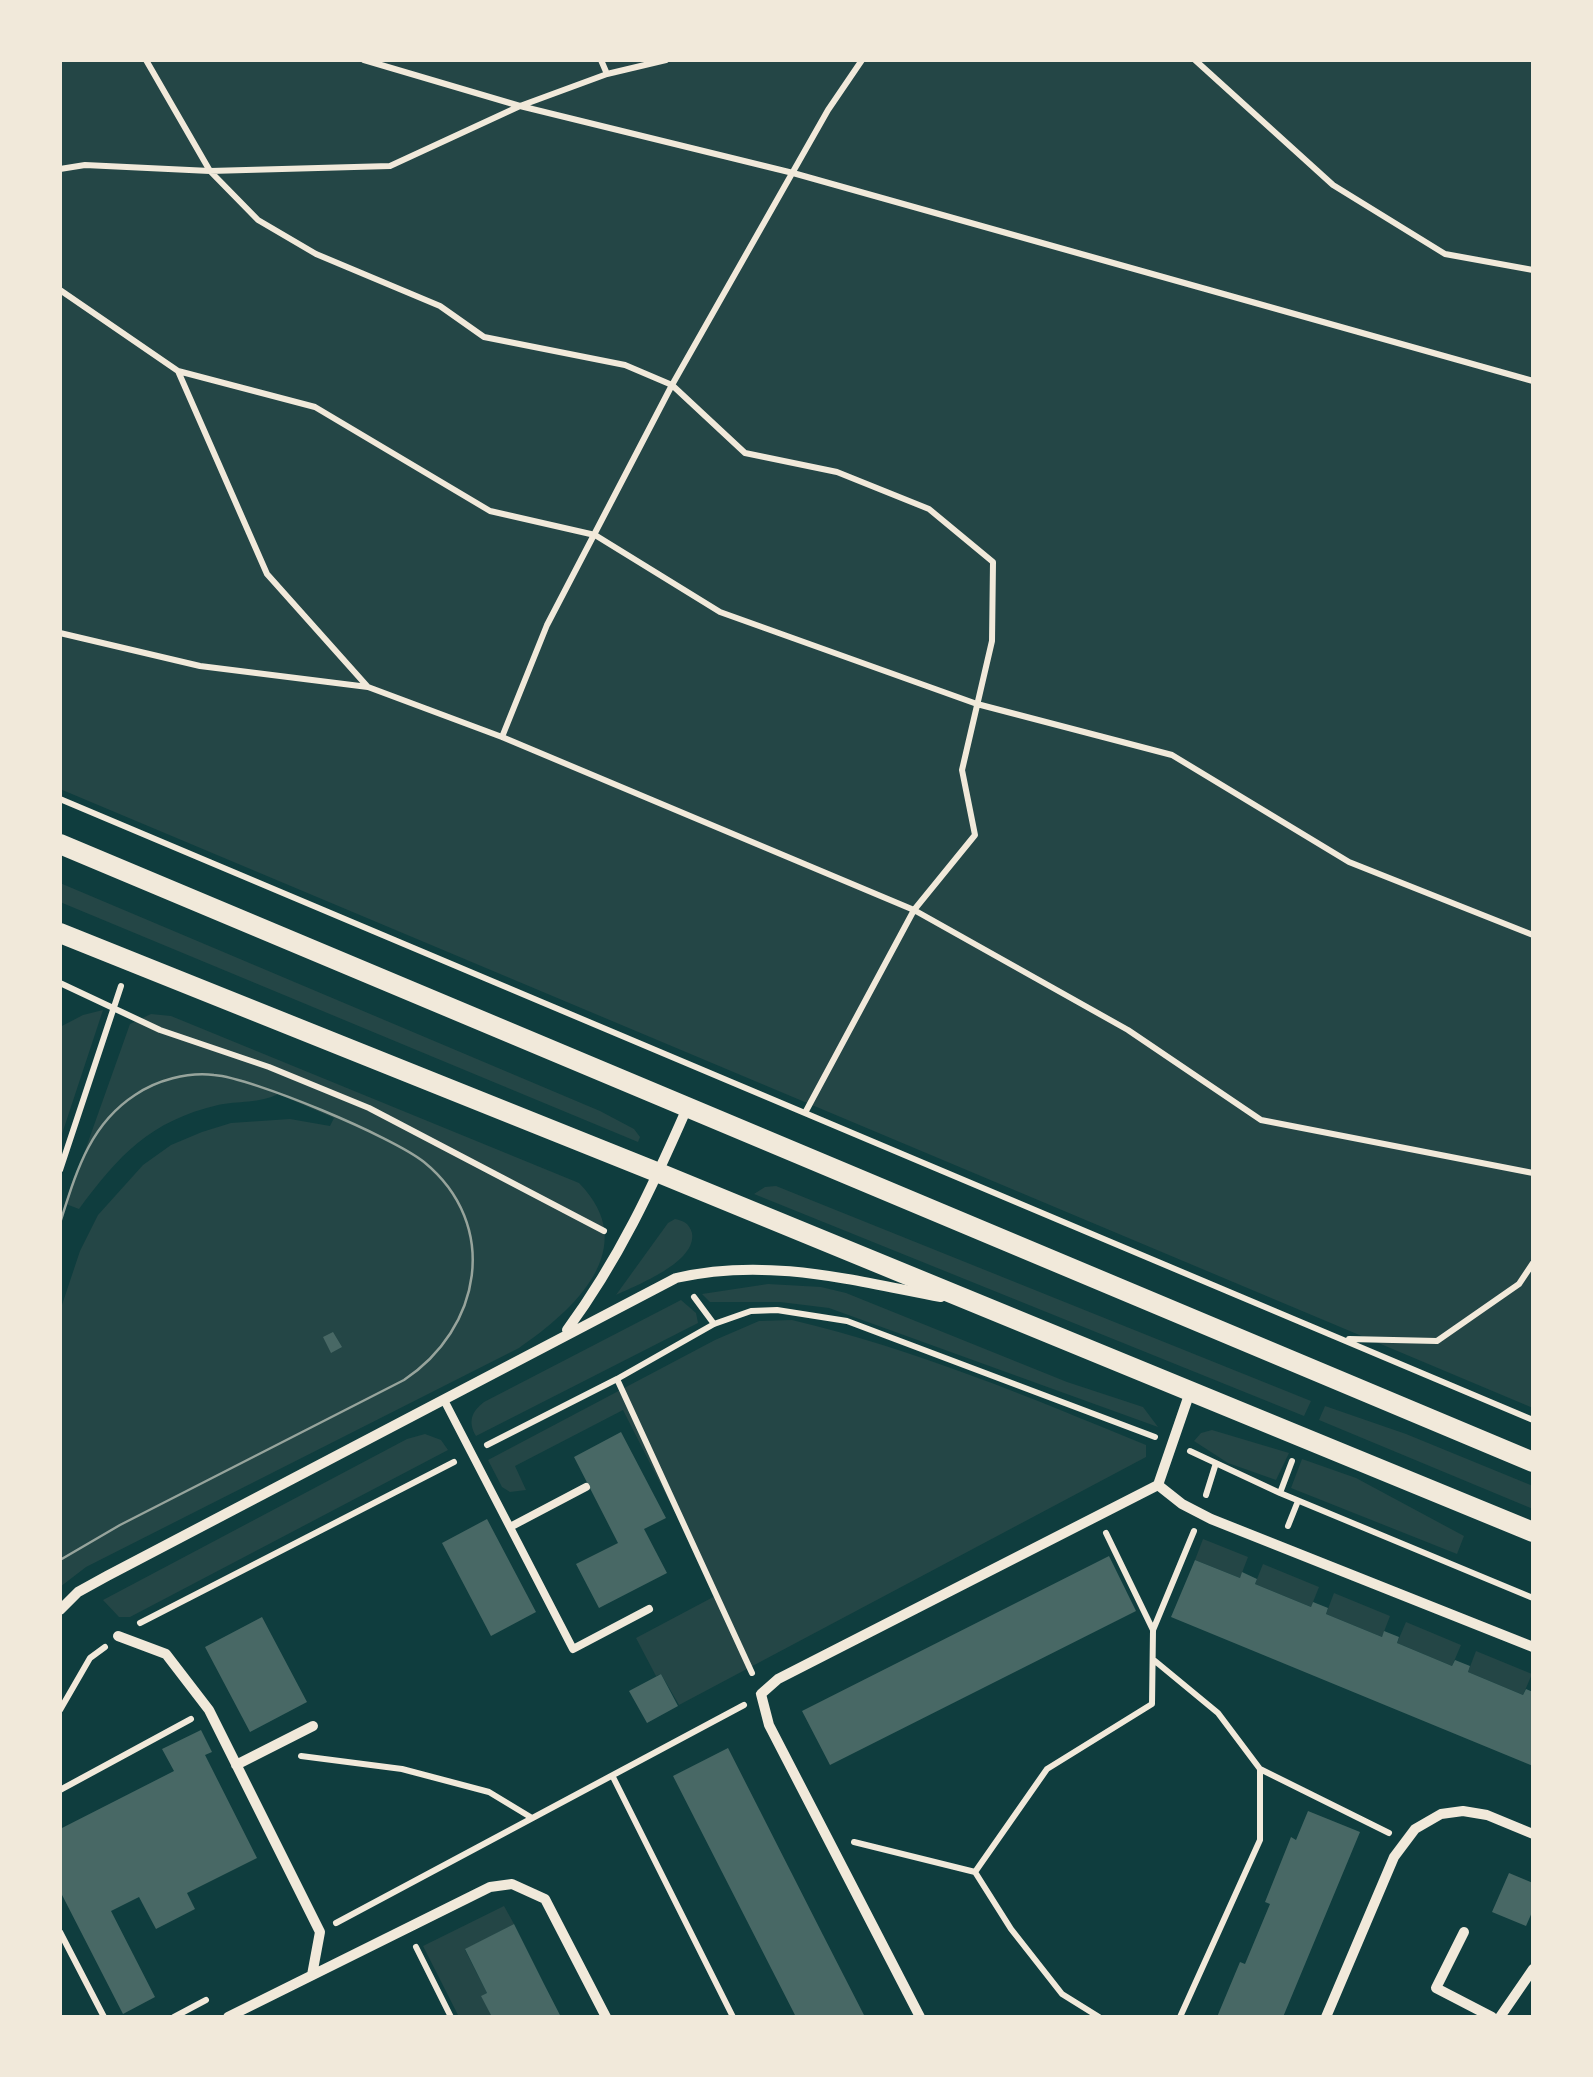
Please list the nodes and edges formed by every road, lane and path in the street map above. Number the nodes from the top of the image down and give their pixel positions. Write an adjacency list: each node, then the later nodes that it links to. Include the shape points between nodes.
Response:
1 (146, 60): 10 (path)
2 (364, 60): 8 (path)
3 (601, 60): 7 (path)
4 (666, 60): 7 (path)
5 (862, 60): 11 (path)
6 (1195, 60): 12 (path, via 1333,185 1445,254)
7 (608, 74): 8 (path)
8 (520, 106): 10 (path, via 390,166); 11 (path)
9 (60, 168): 10 (path)
10 (210, 171): 16 (path, via 258,220 316,254 440,306 484,337 626,365)
11 (793, 172): 15 (path); 16 (path)
12 (1533, 270)
13 (60, 290): 14 (path)
14 (178, 371): 17 (path, via 316,407 490,510); 19 (path, via 267,574)
15 (1533, 380)
16 (672, 385): 17 (path); 20 (path, via 745,452 838,472 929,509 993,562 992,641)
17 (595, 535): 20 (path, via 720,612); 21 (path, via 548,625)
18 (60, 633): 19 (path, via 200,666)
19 (368, 687): 21 (path)
20 (977, 704): 24 (path, via 962,770 975,835); 26 (path, via 1172,755 1349,862)
21 (502, 737): 24 (path)
22 (60, 799): 31 (path)
23 (60, 844): 30 (main road)
24 (914, 910): 31 (path); 34 (path, via 1128,1030 1261,1120)
25 (60, 933): 27 (main road)
26 (1533, 935)
27 (128, 962): 29 (path); 33 (main road)
28 (60, 982): 29 (path)
29 (114, 1006): 32 (path); 35 (path, via 160,1030 369,1108)
30 (687, 1108): 33 (street); 47 (main road)
31 (806, 1112): 39 (path)
32 (60, 1170)
33 (658, 1173): 35 (street); 37 (main road)
34 (1533, 1173)
35 (624, 1244): 38 (street)
36 (1533, 1262): 39 (path, via 1519,1284 1438,1342)
37 (966, 1301): 38 (street, via 797,1270 718,1268 676,1278); 41 (main road)
38 (564, 1335): 42 (street)
39 (1341, 1339): 43 (path)
40 (617, 1379): 44 (path, via 750,1311 820,1315); 45 (path); 63 (path)
41 (1191, 1390): 44 (street); 55 (main road)
42 (444, 1400): 45 (lane); 58 (street, via 106,1576)
43 (1533, 1420)
44 (1172, 1444): 48 (path); 49 (street)
45 (471, 1453): 53 (lane); 60 (path)
46 (1294, 1455): 51 (path)
47 (1533, 1462)
48 (1216, 1463): 51 (path); 52 (path)
49 (1158, 1485): 52 (street); 63 (street, via 778,1679)
50 (586, 1488): 53 (lane)
51 (1280, 1493): 56 (path)
52 (1200, 1513): 59 (path); 61 (street)
53 (510, 1527): 57 (lane, via 573,1649)
54 (1102, 1527): 59 (path)
55 (1533, 1532)
56 (1533, 1598)
57 (650, 1609)
58 (60, 1610)
59 (1152, 1630): 62 (path)
60 (118, 1636): 64 (path, via 90,1658); 65 (street, via 166,1654)
61 (1533, 1647)
62 (1154, 1660): 69 (path, via 1218,1713); 76 (path, via 1152,1704 1047,1769)
63 (761, 1694): 70 (path); 74 (street, via 769,1724)
64 (60, 1710)
65 (208, 1710): 68 (street); 71 (path)
66 (314, 1726): 67 (street)
67 (264, 1751): 68 (street); 72 (path, via 402,1769 489,1792)
68 (236, 1765): 79 (street)
69 (1260, 1770): 75 (path); 92 (path, via 1260,1840)
70 (613, 1777): 72 (path); 89 (path)
71 (60, 1790)
72 (534, 1819): 79 (path)
73 (1533, 1834): 75 (street, via 1463,1811 1428,1820)
74 (827, 1835): 76 (path); 90 (street)
75 (1404, 1841): 93 (street)
76 (975, 1872): 91 (path, via 1062,1994)
77 (406, 1928): 82 (street); 87 (path); 88 (street, via 490,1886 530,1890 545,1899)
78 (60, 1932): 84 (path)
79 (320, 1932): 82 (street)
80 (1464, 1932): 94 (street, via 1436,1988)
81 (1533, 1968): 95 (street)
82 (312, 1975): 86 (street)
83 (206, 2000): 85 (path)
84 (104, 2017)
85 (174, 2017)
86 (228, 2017)
87 (452, 2017)
88 (606, 2017)
89 (733, 2017)
90 (920, 2017)
91 (1099, 2017)
92 (1180, 2017)
93 (1326, 2017)
94 (1492, 2017)
95 (1500, 2017)

